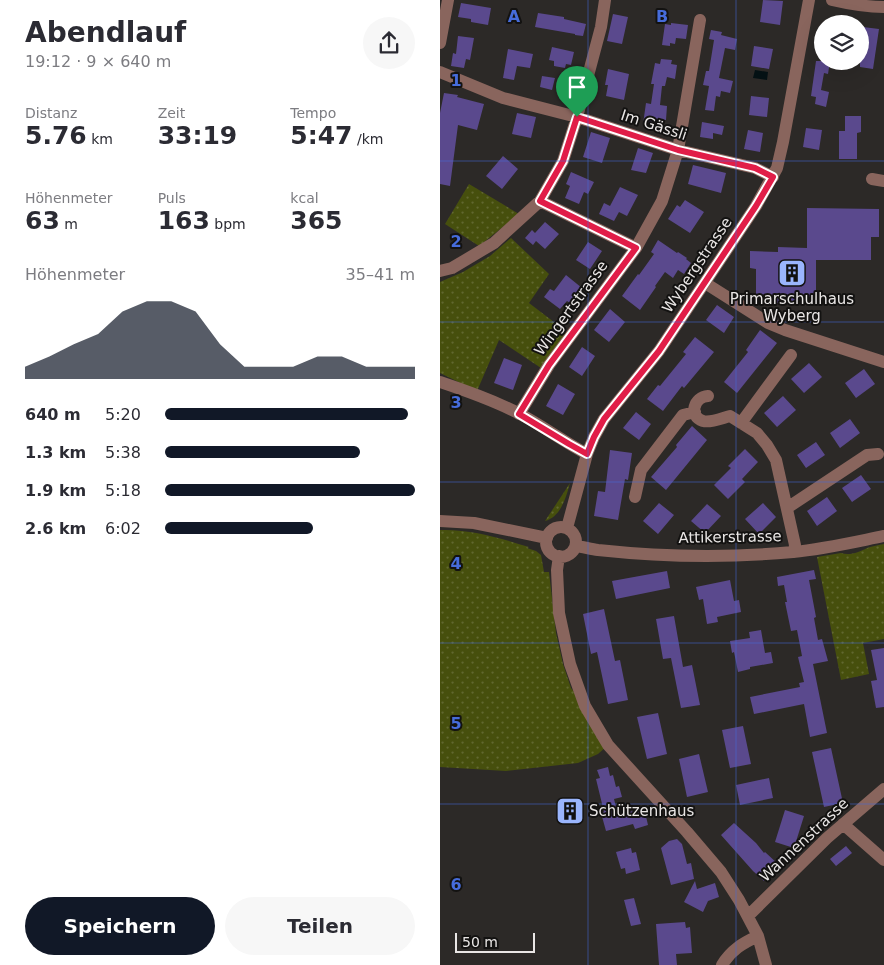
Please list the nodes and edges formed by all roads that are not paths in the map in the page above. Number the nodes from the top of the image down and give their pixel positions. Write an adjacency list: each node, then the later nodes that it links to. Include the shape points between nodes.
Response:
1 (448, 0): 7 (street)
2 (604, 0): 9 (street, via 601,27)
3 (809, 0): 11 (street, Wybergstrasse, via 783,142)
4 (832, 0): 5 (street)
5 (884, 7)
6 (700, 20): 10 (street, Wingertstrasse)
7 (440, 43)
8 (440, 72): 9 (street, Im Gässli, via 503,98)
9 (577, 117): 10 (street, Im Gässli); 12 (street, via 563,161)
10 (678, 150): 11 (street, Im Gässli, via 755,168); 13 (street, Wingertstrasse, via 662,201)
11 (773, 177): 15 (street, Wybergstrasse)
12 (540, 201): 13 (street); 14 (street, via 494,243 452,268)
13 (636, 248): 21 (street, Wingertstrasse, via 549,365)
14 (440, 271)
15 (705, 283): 17 (street, via 768,323); 23 (street, Wybergstrasse, via 659,351 604,419)
16 (791, 355): 22 (street)
17 (884, 362)
18 (440, 382): 21 (street)
19 (708, 396): 20 (street, via 697,400)
20 (695, 412): 22 (street, via 703,421 730,416); 25 (street, via 683,415 641,470)
21 (519, 414): 23 (street)
22 (741, 423): 26 (street, via 757,433 776,460)
23 (587, 454): 28 (street, Wybergstrasse)
24 (878, 454): 26 (street, via 867,455)
25 (635, 497)
26 (787, 508): 32 (street)
27 (440, 522): 30 (street, via 474,524)
28 (567, 528): 30 (street, via 557,528); 31 (street, via 575,536)
29 (884, 536): 32 (street, Attikerstrasse)
30 (547, 538): 33 (street, via 549,550)
31 (576, 546): 32 (street, Attikerstrasse, via 684,555); 33 (street, via 567,556)
32 (794, 552)
33 (559, 556): 37 (street, via 559,613 570,664 585,706 608,745 721,872)
34 (884, 789): 35 (street, Wannenstrasse)
35 (843, 824): 36 (street); 37 (street, Wannenstrasse)
36 (884, 860)
37 (748, 916): 38 (street)
38 (758, 936): 39 (street, via 741,944); 40 (street)
39 (722, 965)
40 (766, 965)

